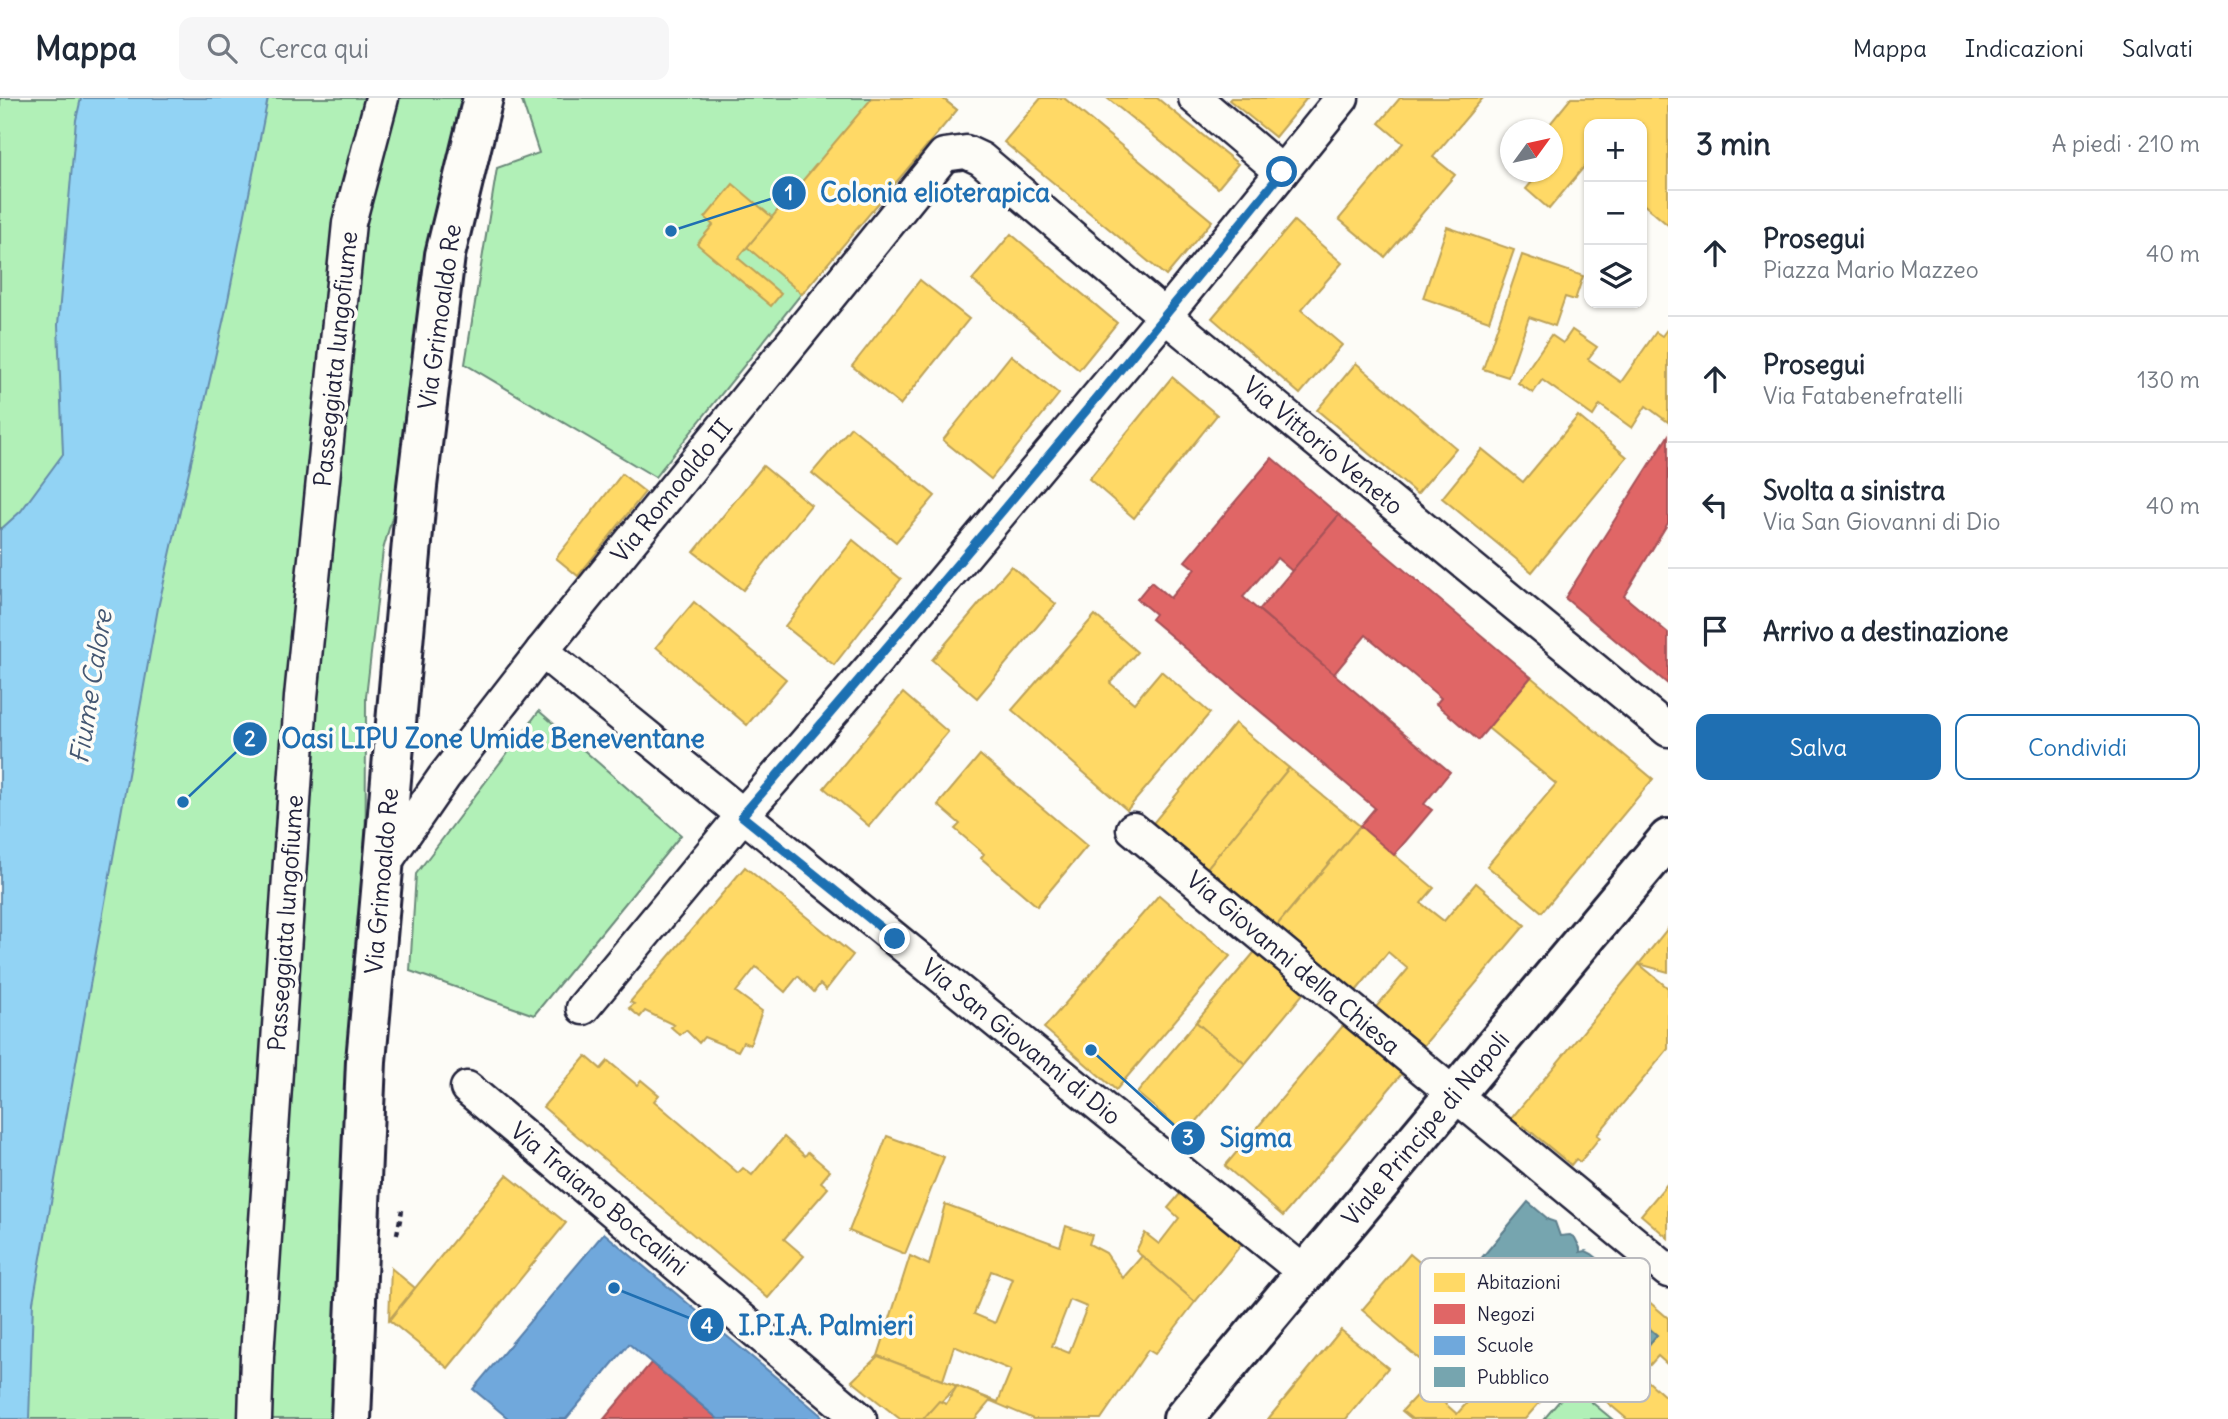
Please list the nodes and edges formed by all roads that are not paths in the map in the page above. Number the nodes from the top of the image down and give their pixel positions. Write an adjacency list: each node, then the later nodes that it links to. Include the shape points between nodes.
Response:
1 (382, 98): 19 (street, Passeggiata lungofiume, via 349,223 301,697)
2 (482, 98): 13 (main road, Via Grimoaldo Re, via 444,268 417,486)
3 (1195, 98): 6 (street)
4 (1342, 98): 6 (street)
5 (981, 159): 7 (street, Via Vittorio Veneto); 8 (street, Via Romoaldo II, via 967,152 944,155)
6 (1282, 172): 7 (street)
7 (1166, 316): 9 (street, Via Vittorio Veneto); 10 (street)
8 (542, 651): 10 (street, Via San Giovanni di Dio); 13 (street, Via Romoaldo II)
9 (1668, 730)
10 (742, 816): 14 (street); 18 (street, Via San Giovanni di Dio)
11 (1133, 829): 16 (street, Via Giovanni della Chiesa)
12 (1668, 839): 16 (main road, Viale Principe di Napoli)
13 (384, 864): 20 (main road, Via Grimoaldo Re, via 366,1061)
14 (583, 1008)
15 (467, 1088): 21 (street, Via Traiano Boccalini)
16 (1453, 1096): 17 (street, Via Giovanni della Chiesa); 18 (main road, Viale Principe di Napoli)
17 (1668, 1271)
18 (1305, 1273): 22 (main road, Viale Principe di Napoli)
19 (255, 1419)
20 (351, 1419)
21 (859, 1419)
22 (1183, 1419)

